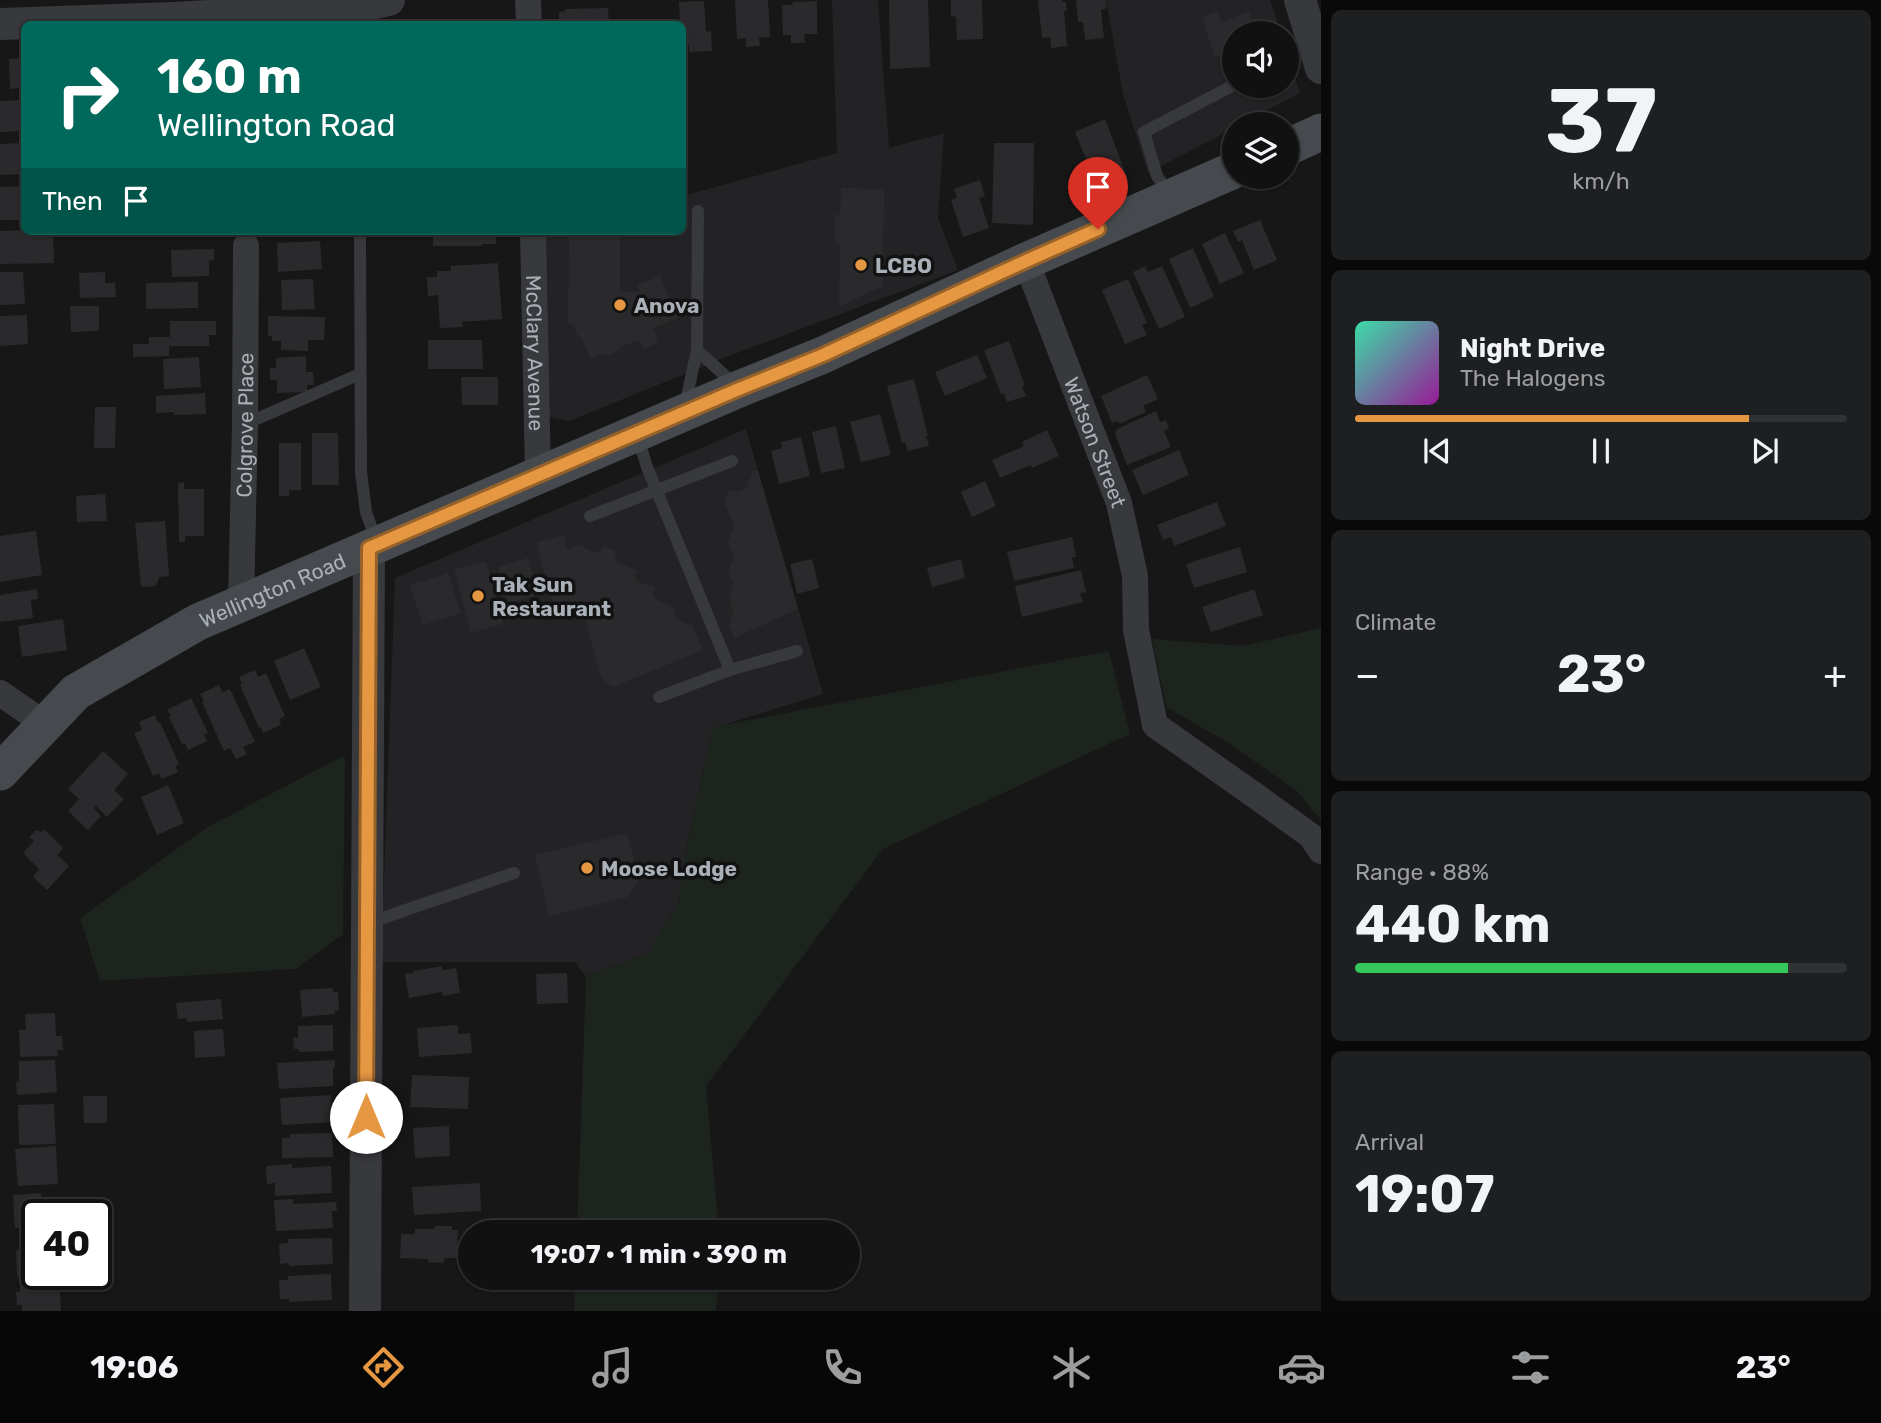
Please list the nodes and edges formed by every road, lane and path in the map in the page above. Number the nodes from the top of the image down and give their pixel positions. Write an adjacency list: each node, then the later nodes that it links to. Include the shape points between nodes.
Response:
1 (528, 0): 6 (street)
2 (1300, 0): 9 (street)
3 (369, 7): 4 (street)
4 (173, 9): 5 (street)
5 (35, 21)
6 (529, 21)
7 (21, 22): 8 (street)
8 (0, 24)
9 (1307, 56)
10 (1222, 91): 14 (lane, via 1144,132 1157,176)
11 (1321, 132): 12 (main road)
12 (1299, 142)
13 (1222, 175): 14 (main road, Wellington Road)
14 (1171, 198): 19 (main road, Wellington Road)
15 (698, 211): 20 (lane)
16 (360, 235): 21 (lane)
17 (533, 235): 27 (street, McClary Avenue)
18 (246, 246): 24 (street, Colgrove Place)
19 (1026, 261): 22 (main road, Wellington Road); 38 (street, Watson Street, via 1119,503 1135,576 1136,630 1155,725 1311,836)
20 (697, 350): 22 (lane); 23 (lane)
21 (360, 374): 24 (lane); 30 (lane, via 361,472)
22 (739, 389): 23 (main road, Wellington Road)
23 (684, 414): 25 (main road, Wellington Road)
24 (245, 424): 31 (street, Colgrove Place)
25 (637, 434): 27 (main road, Wellington Road); 28 (lane)
26 (732, 461): 28 (lane)
27 (538, 476): 30 (main road, Wellington Road)
28 (657, 490): 29 (lane); 33 (lane)
29 (590, 516)
30 (373, 546): 31 (main road, Wellington Road); 40 (street)
31 (241, 603): 36 (main road, Wellington Road, via 198,622 76,692)
32 (797, 651): 33 (lane)
33 (730, 670): 35 (lane)
34 (0, 693): 36 (street)
35 (659, 697)
36 (45, 724): 37 (main road, Wellington Road)
37 (0, 772)
38 (1321, 851)
39 (514, 873): 40 (lane)
40 (368, 923): 41 (street)
41 (365, 1311)

